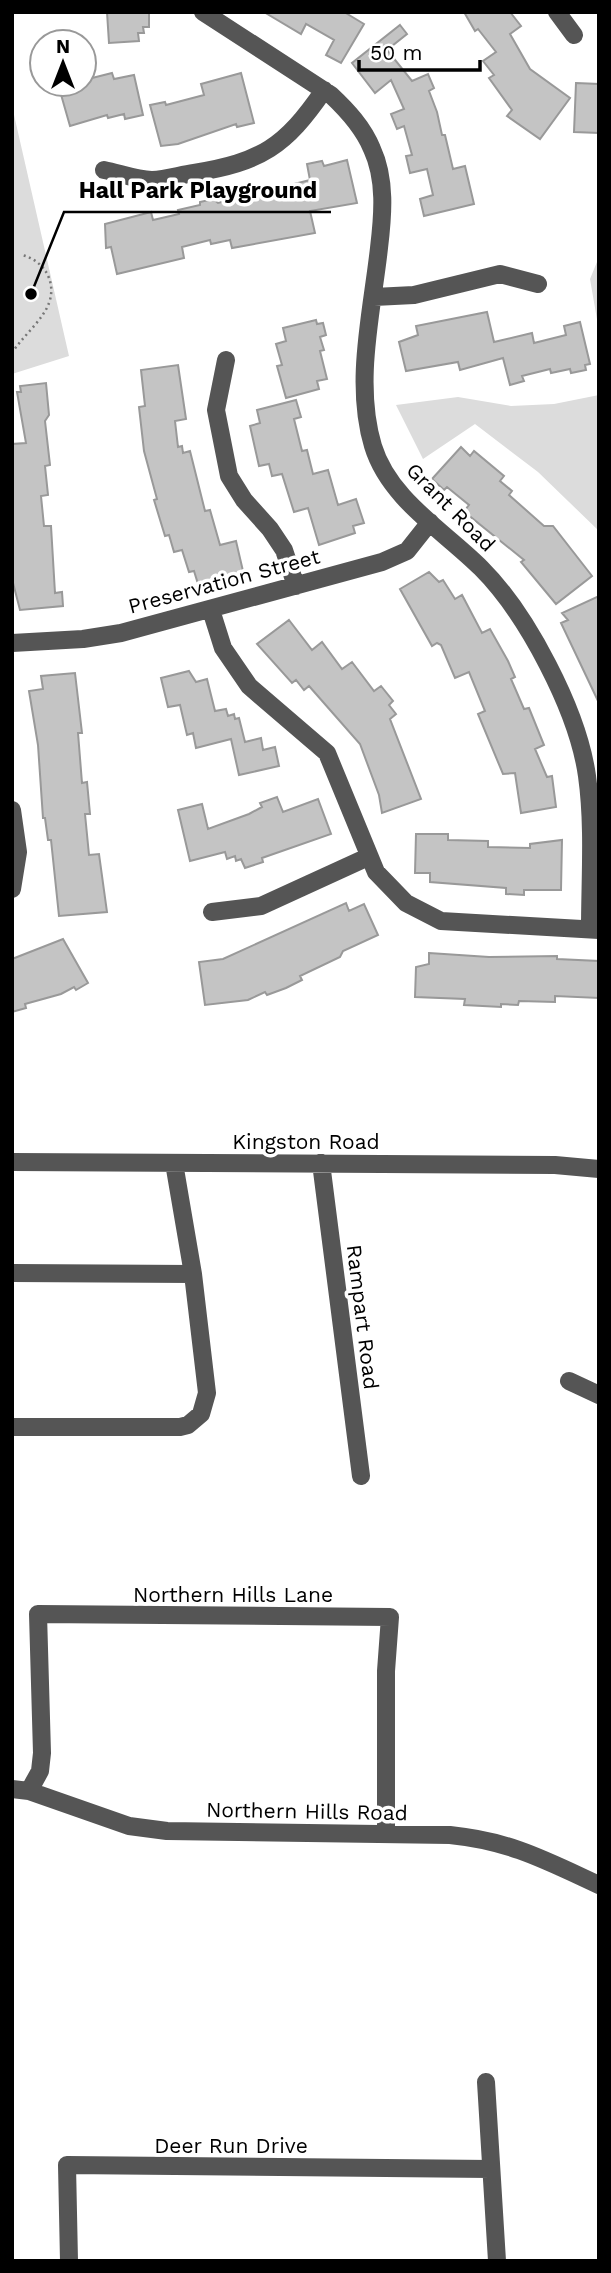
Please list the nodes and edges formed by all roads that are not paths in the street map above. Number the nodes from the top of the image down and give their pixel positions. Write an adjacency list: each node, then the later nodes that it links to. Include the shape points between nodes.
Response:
1 (203, 12): 4 (street, Grant Road)
2 (557, 12): 3 (street)
3 (574, 35)
4 (324, 90): 5 (street, via 286,137 236,166 151,180); 7 (street, Grant Road, via 347,110 376,159 383,205)
5 (104, 170)
6 (538, 284): 7 (street, via 500,274 414,295)
7 (374, 298): 9 (street, Grant Road, via 363,401 374,449 394,485)
8 (226, 359): 10 (street, via 216,410 229,476 284,550)
9 (430, 522): 10 (street, Preservation Street, via 416,542 396,558); 17 (street, Grant Road, via 512,601 537,642 575,730 590,799)
10 (296, 586): 11 (street, Preservation Street)
11 (211, 610): 12 (street, Preservation Street, via 83,639); 14 (street, via 223,648 249,686 327,753)
12 (12, 643)
13 (12, 810): 15 (street, via 19,852)
14 (368, 857): 16 (street, via 261,906); 17 (street, via 405,903 440,921)
15 (12, 889)
16 (212, 912)
17 (594, 930)
18 (12, 1162): 19 (street, Kingston Road)
19 (174, 1163): 20 (street, Kingston Road); 23 (street)
20 (321, 1163): 21 (street, Kingston Road); 27 (street, Rampart Road)
21 (599, 1169)
22 (12, 1273): 23 (street)
23 (193, 1274): 26 (street, via 207,1393 206,1405 194,1421 180,1427)
24 (569, 1381): 25 (street)
25 (599, 1395)
26 (12, 1427)
27 (360, 1476)
28 (21, 1790): 29 (street, Northern Hills Road, via 147,1829); 29 (street, Northern Hills Lane, via 40,1771 42,1753 38,1614 390,1617)
29 (386, 1834): 30 (street, Northern Hills Road, via 450,1835 507,1844)
30 (599, 1885)
31 (486, 2082): 32 (street)
32 (491, 2169): 33 (street, Deer Run Drive, via 67,2165); 34 (street)
33 (69, 2261)
34 (497, 2261)

